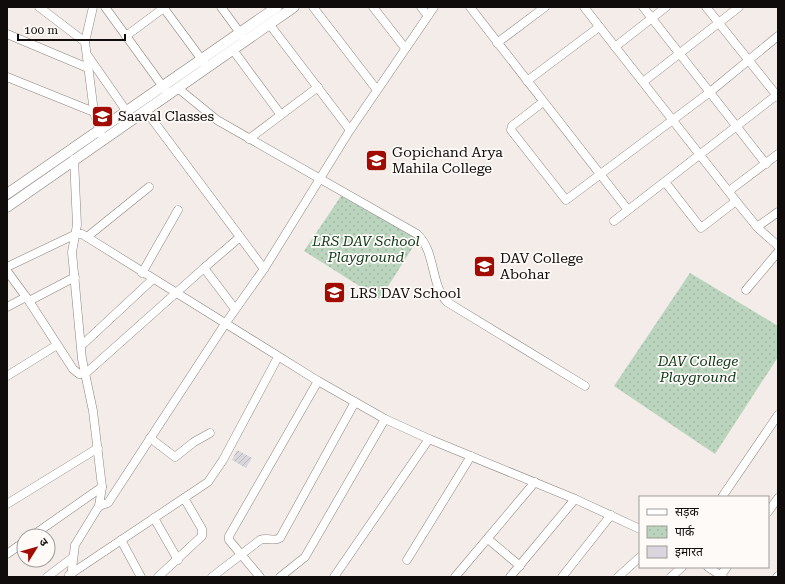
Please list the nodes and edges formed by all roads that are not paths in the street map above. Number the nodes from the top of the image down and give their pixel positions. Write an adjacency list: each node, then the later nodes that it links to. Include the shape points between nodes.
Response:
1 (39, 7): 28 (street)
2 (92, 7): 28 (street)
3 (105, 7): 25 (street)
4 (164, 7): 25 (street); 36 (street)
5 (221, 7): 27 (street)
6 (294, 7): 18 (main road)
7 (313, 7): 43 (street)
8 (373, 7): 31 (street)
9 (421, 7): 19 (street)
10 (434, 7): 19 (street)
11 (470, 7): 29 (street)
12 (545, 7): 29 (street)
13 (584, 7): 23 (street)
14 (643, 7): 20 (street)
15 (666, 7): 20 (street)
16 (706, 7): 21 (street)
17 (739, 7): 21 (street)
18 (279, 9): 22 (main road); 27 (main road)
19 (428, 16): 31 (street)
20 (652, 18): 30 (street); 34 (street)
21 (719, 23): 34 (street); 35 (street)
22 (270, 25): 27 (main road); 41 (street)
23 (599, 27): 30 (street); 39 (street)
24 (7, 34): 37 (street)
25 (126, 36): 44 (street)
26 (778, 36): 35 (street)
27 (243, 37): 32 (main road); 36 (main road)
28 (85, 42): 33 (street)
29 (497, 43): 39 (street)
30 (615, 47): 40 (street)
31 (405, 48): 43 (street)
32 (233, 50): 36 (main road); 51 (street)
33 (86, 54): 37 (street); 50 (street)
34 (680, 54): 40 (street); 45 (street)
35 (748, 60): 45 (street); 46 (street)
36 (205, 64): 42 (main road); 44 (main road)
37 (88, 68): 49 (street)
38 (7, 77): 49 (street)
39 (527, 81): 47 (street)
40 (643, 82): 52 (street)
41 (318, 88): 51 (street); 54 (street)
42 (178, 89): 44 (main road); 56 (street, via 203,111)
43 (376, 90): 54 (street)
44 (166, 91): 48 (main road); 50 (main road)
45 (710, 92): 52 (street); 53 (street)
46 (778, 95): 53 (street)
47 (543, 102): 61 (street); 61 (street, via 510,129 562,198 568,200)
48 (146, 111): 55 (main road); 76 (street)
49 (94, 112): 55 (street)
50 (127, 112): 55 (main road)
51 (281, 115): 56 (street)
52 (674, 120): 57 (street); 61 (street)
53 (737, 127): 57 (street); 60 (street)
54 (350, 130): 62 (street)
55 (101, 136): 59 (main road); 66 (main road)
56 (249, 138): 62 (street)
57 (701, 154): 63 (street); 65 (street)
58 (778, 154): 60 (street)
59 (74, 159): 68 (main road); 74 (street)
60 (766, 164): 65 (street)
61 (600, 176): 70 (street)
62 (320, 179): 81 (street); 98 (street, via 422,238 442,295 447,302)
63 (665, 182): 67 (street, via 701,228); 70 (street)
64 (149, 187): 75 (street)
65 (728, 191): 67 (street)
66 (7, 194)
67 (736, 202): 73 (street)
68 (7, 207)
69 (178, 210): 83 (street)
70 (628, 210): 72 (street)
71 (778, 212): 73 (street)
72 (614, 221)
73 (757, 227): 77 (street)
74 (76, 234): 75 (street); 79 (street); 84 (street, via 72,252)
75 (87, 237): 83 (street)
76 (240, 237): 80 (street); 81 (street)
77 (778, 246)
78 (778, 252): 86 (street)
79 (7, 267)
80 (204, 268): 87 (street); 90 (street)
81 (264, 269): 90 (street)
82 (7, 271): 88 (street)
83 (142, 273): 85 (street)
84 (75, 277): 88 (street); 93 (street)
85 (153, 279): 87 (street); 93 (street)
86 (746, 290)
87 (174, 293): 91 (street); 95 (street)
88 (27, 299): 89 (street); 92 (street)
89 (7, 307)
90 (235, 309): 91 (street)
91 (225, 324): 94 (street); 103 (street)
92 (57, 345): 95 (street, via 76,372); 96 (street)
93 (80, 346): 95 (street)
94 (278, 357): 97 (street); 110 (street, via 223,460 210,479)
95 (85, 374): 105 (street)
96 (7, 376)
97 (318, 381): 99 (street); 124 (street, via 229,536 229,540)
98 (585, 386)
99 (355, 402): 100 (street); 124 (street, via 280,538 264,538)
100 (385, 419): 104 (street); 139 (street, via 305,557)
101 (776, 421): 109 (street)
102 (210, 432): 103 (street, via 175,457)
103 (150, 438): 114 (street, via 108,503)
104 (429, 439): 106 (street); 140 (street)
105 (98, 448): 108 (street); 113 (street)
106 (471, 456): 107 (street); 128 (street)
107 (535, 482): 112 (street); 120 (street)
108 (102, 488): 114 (street); 118 (street)
109 (723, 496)
110 (184, 498): 117 (street); 127 (street, via 202,533 201,539)
111 (778, 498): 115 (street)
112 (575, 499): 116 (street); 129 (street)
113 (7, 504)
114 (98, 506): 126 (street, via 78,540)
115 (769, 511)
116 (611, 515): 119 (street); 143 (street)
117 (154, 518): 121 (street); 127 (street)
118 (44, 528)
119 (639, 529)
120 (488, 539): 129 (street); 141 (street)
121 (121, 540): 132 (street); 135 (street)
122 (16, 548): 123 (street)
123 (7, 554)
124 (241, 554): 137 (street); 138 (street)
125 (639, 557): 144 (street)
126 (72, 558): 132 (street); 134 (street)
127 (178, 560): 136 (street)
128 (407, 560)
129 (520, 566): 142 (street)
130 (681, 568): 145 (street)
131 (710, 568): 133 (street)
132 (70, 576)
133 (722, 576)
134 (47, 577)
135 (141, 577)
136 (158, 577)
137 (212, 577)
138 (260, 577)
139 (280, 577)
140 (334, 577)
141 (455, 577)
142 (510, 577)
143 (562, 577)
144 (618, 577)
145 (671, 577)

